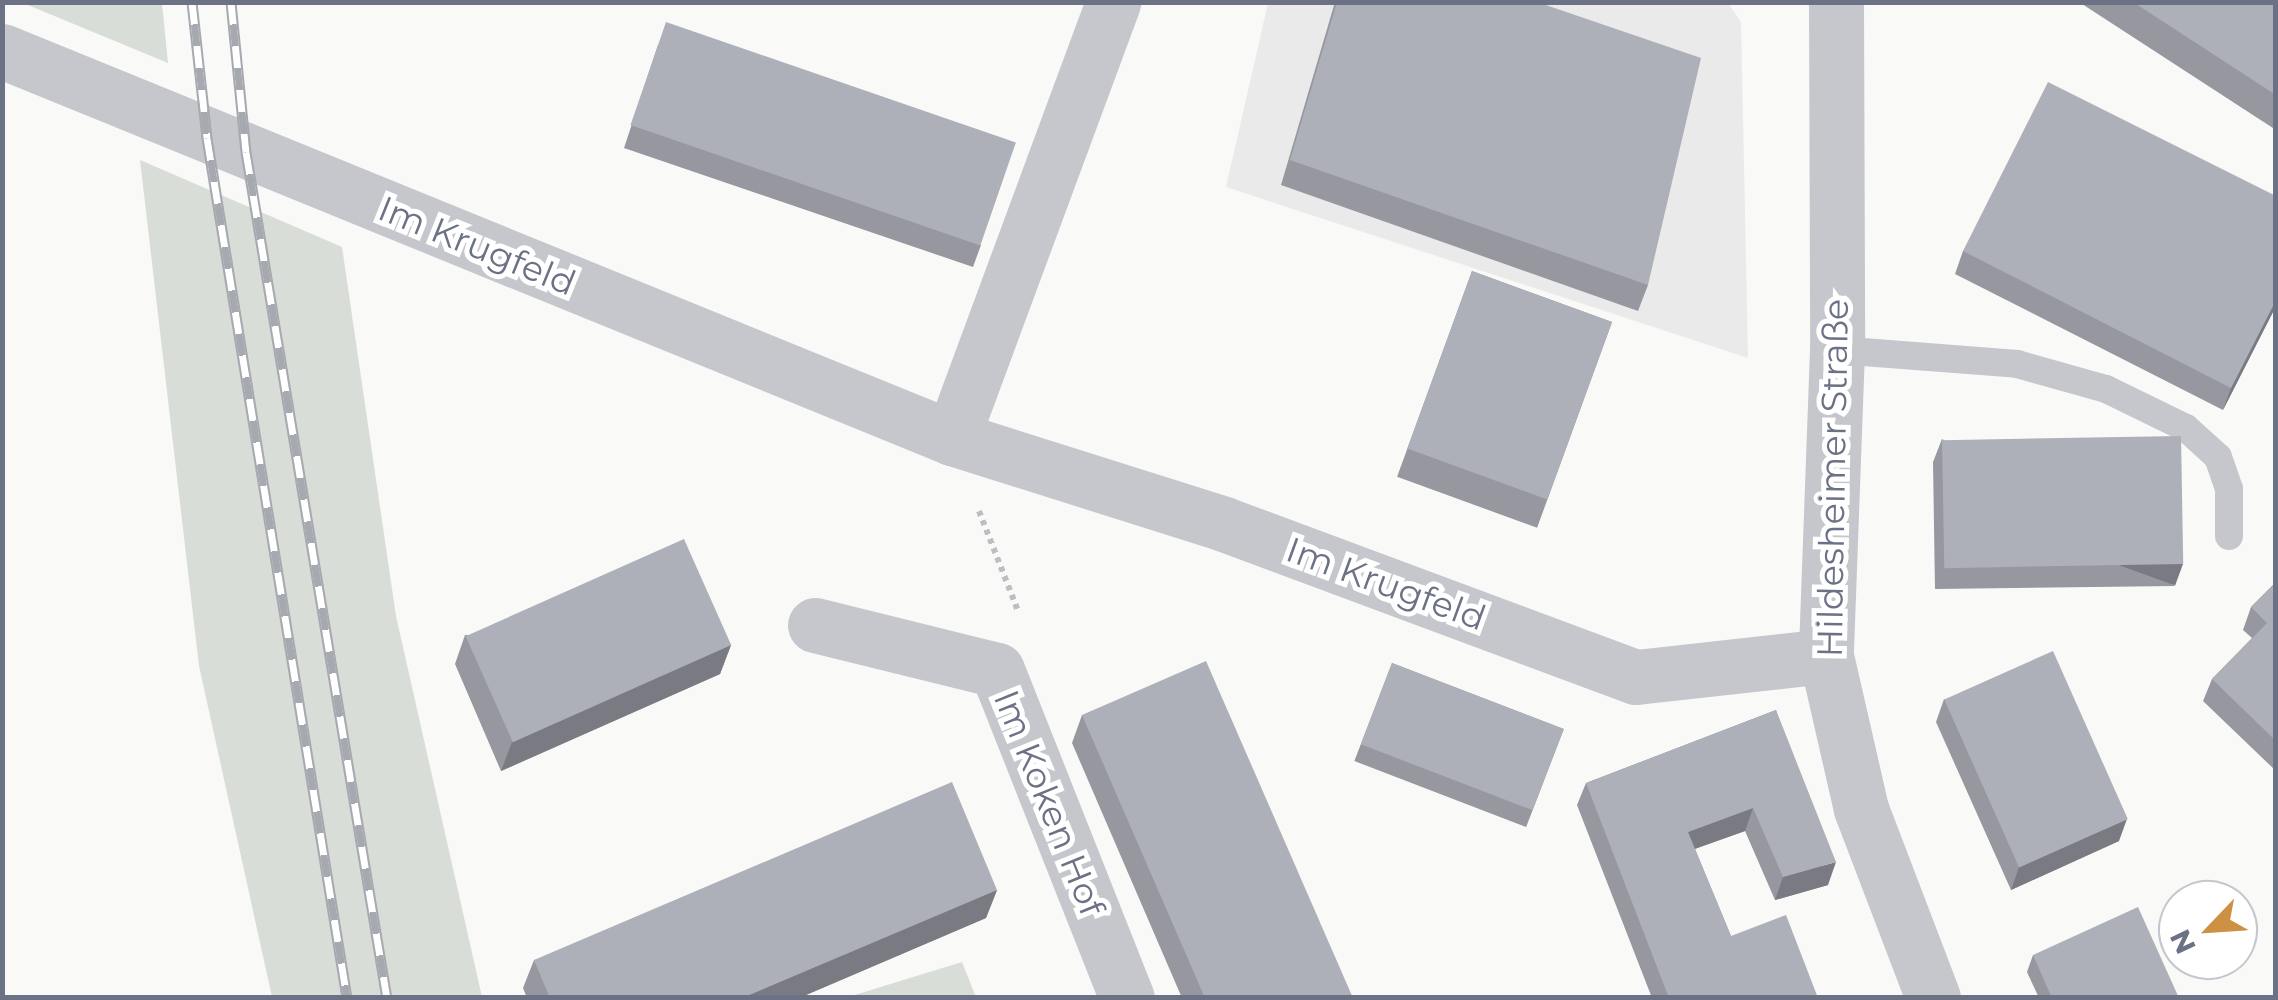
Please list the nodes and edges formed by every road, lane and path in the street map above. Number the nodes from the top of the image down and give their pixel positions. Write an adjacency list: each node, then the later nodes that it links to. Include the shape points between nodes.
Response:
1 (1112, 2): 5 (street)
2 (1836, 2): 4 (street, Hildesheimer Straße)
3 (2, 51): 5 (street, Im Krugfeld)
4 (1837, 350): 6 (lane, via 2016,364 2106,389 2186,428 2218,456 2229,489); 8 (street, Hildesheimer Straße)
5 (952, 438): 8 (street, Im Krugfeld, via 1224,524 1636,677); 9 (path, via 1026,633)
6 (2229, 536)
7 (815, 624): 9 (street, Im Koken Hof)
8 (1826, 656): 11 (street, Hildesheimer Straße, via 1861,809)
9 (997, 670): 10 (street, Im Koken Hof)
10 (1127, 998)
11 (1932, 998)

